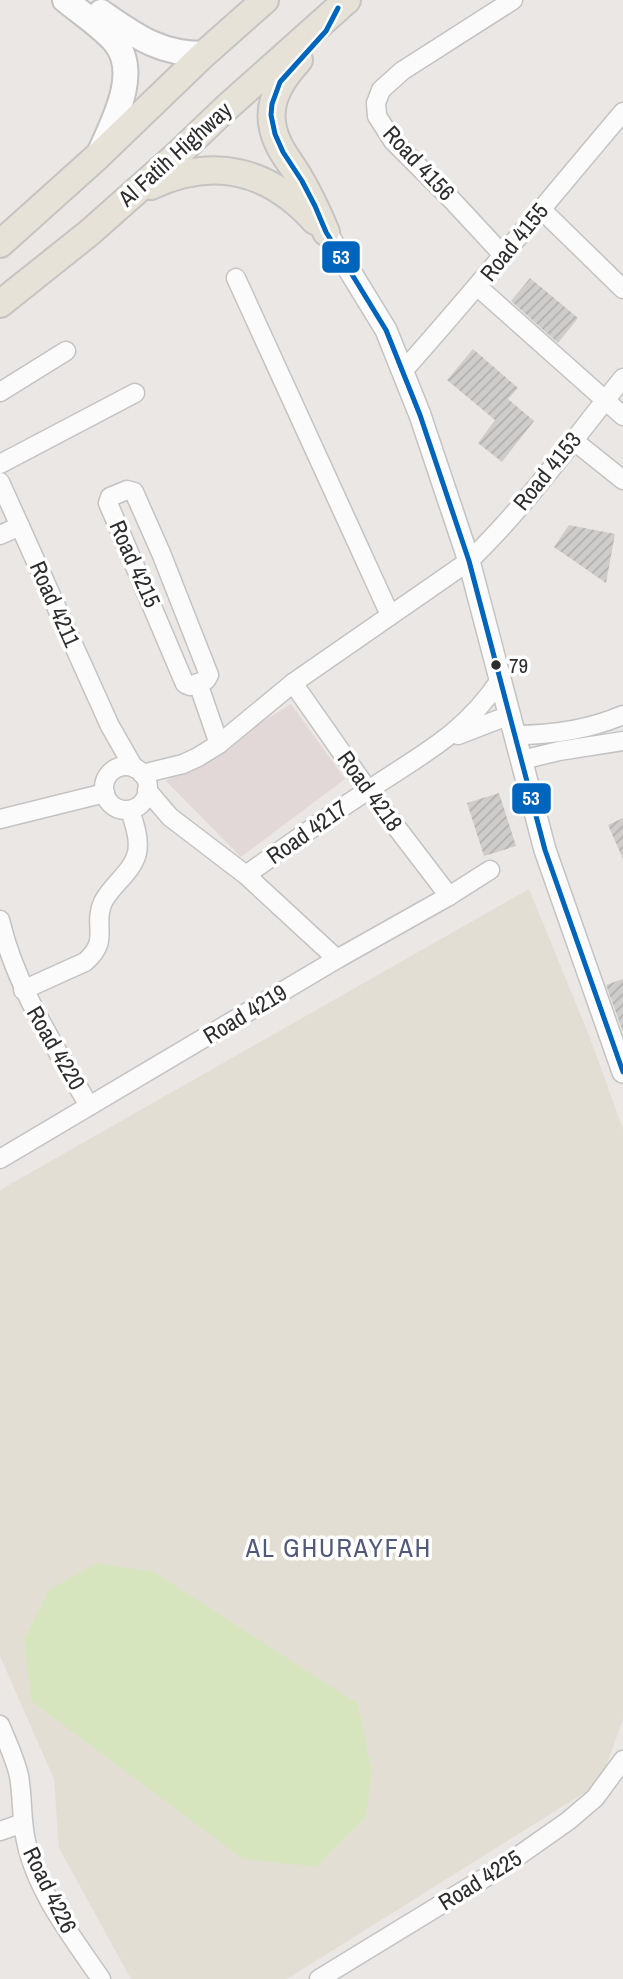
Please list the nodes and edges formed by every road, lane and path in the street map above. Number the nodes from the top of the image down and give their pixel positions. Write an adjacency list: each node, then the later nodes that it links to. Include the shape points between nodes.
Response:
1 (65, 0): 8 (main road, via 116,44 123,61 124,92)
2 (84, 0): 6 (main road, via 146,42 174,52)
3 (265, 0): 6 (main road)
4 (513, 0): 13 (street, Road 4156, via 402,71 381,90 376,103 377,116 393,141)
5 (342, 4): 9 (main road, Al Fatih Highway); 11 (main road, via 326,31 280,82 271,115 278,144)
6 (204, 54): 8 (main road)
7 (623, 112): 10 (street, Road 4155)
8 (98, 156): 12 (main road)
9 (133, 193): 11 (main road, via 180,174 231,172 281,190); 17 (main road, Al Fatih Highway)
10 (541, 209): 13 (street, Road 4155); 16 (street)
11 (326, 232): 19 (street, via 386,330)
12 (0, 244)
13 (503, 255): 15 (street, Road 4155)
14 (236, 278): 32 (street)
15 (478, 287): 19 (street, Road 4155); 23 (street)
16 (623, 289)
17 (0, 304)
18 (66, 351): 21 (street)
19 (403, 371): 31 (street)
20 (623, 378): 23 (street, Road 4153)
21 (0, 392)
22 (135, 393): 26 (street)
23 (604, 401): 24 (street); 25 (street, Road 4153)
24 (623, 416)
25 (573, 440): 27 (street); 31 (street, Road 4153)
26 (0, 464)
27 (623, 480)
28 (0, 482): 29 (street, Road 4211)
29 (20, 526): 30 (street); 38 (street, Road 4211)
30 (0, 535)
31 (469, 561): 32 (street); 33 (street)
32 (390, 615): 35 (street)
33 (500, 680): 37 (street); 42 (street, Road 4217, via 482,706)
34 (198, 683): 34 (street, Road 4215, via 209,675 134,492 110,497 109,506 185,684); 41 (street, Road 4215)
35 (293, 683): 41 (street); 46 (street, Road 4218)
36 (623, 715): 39 (street)
37 (512, 725): 39 (street, Road 4217); 42 (street, Road 4217, via 470,730); 43 (street)
38 (110, 726): 44 (street, Road 4211); 45 (street, Road 4211)
39 (577, 739): 40 (street); 43 (street)
40 (623, 741)
41 (219, 744): 45 (street, via 183,764)
42 (439, 744): 46 (street, Road 4217)
43 (522, 760): 57 (street, via 545,850)
44 (111, 773): 45 (street, via 121,767); 47 (street)
45 (141, 777): 48 (street, via 144,800); 49 (street, Road 4211)
46 (368, 790): 52 (street, Road 4217); 53 (street, Road 4218)
47 (105, 793): 48 (street, via 117,808); 50 (street)
48 (133, 809): 49 (street, Road 4211); 56 (street, Road 4220, via 137,853 102,904 99,946 85,962)
49 (170, 817): 52 (street, Road 4211)
50 (0, 819)
51 (490, 870): 53 (street, Road 4219)
52 (246, 875): 55 (street, Road 4211)
53 (449, 896): 55 (street, Road 4219)
54 (0, 920): 56 (street, Road 4220)
55 (337, 960): 58 (street, Road 4219)
56 (23, 990): 58 (street, Road 4220)
57 (623, 1072)
58 (89, 1106): 59 (street, Road 4219)
59 (0, 1158)
60 (0, 1725): 62 (street, Road 4226, via 19,1776)
61 (623, 1760): 67 (street, Road 4225, via 595,1798 569,1821)
62 (23, 1823): 63 (street, Road 4226); 64 (street, Road 4226, via 26,1843 49,1898)
63 (0, 1830)
64 (84, 1954): 65 (street, Road 4226); 66 (street, Road 4226)
65 (88, 1979)
66 (101, 1979)
67 (319, 1979)

